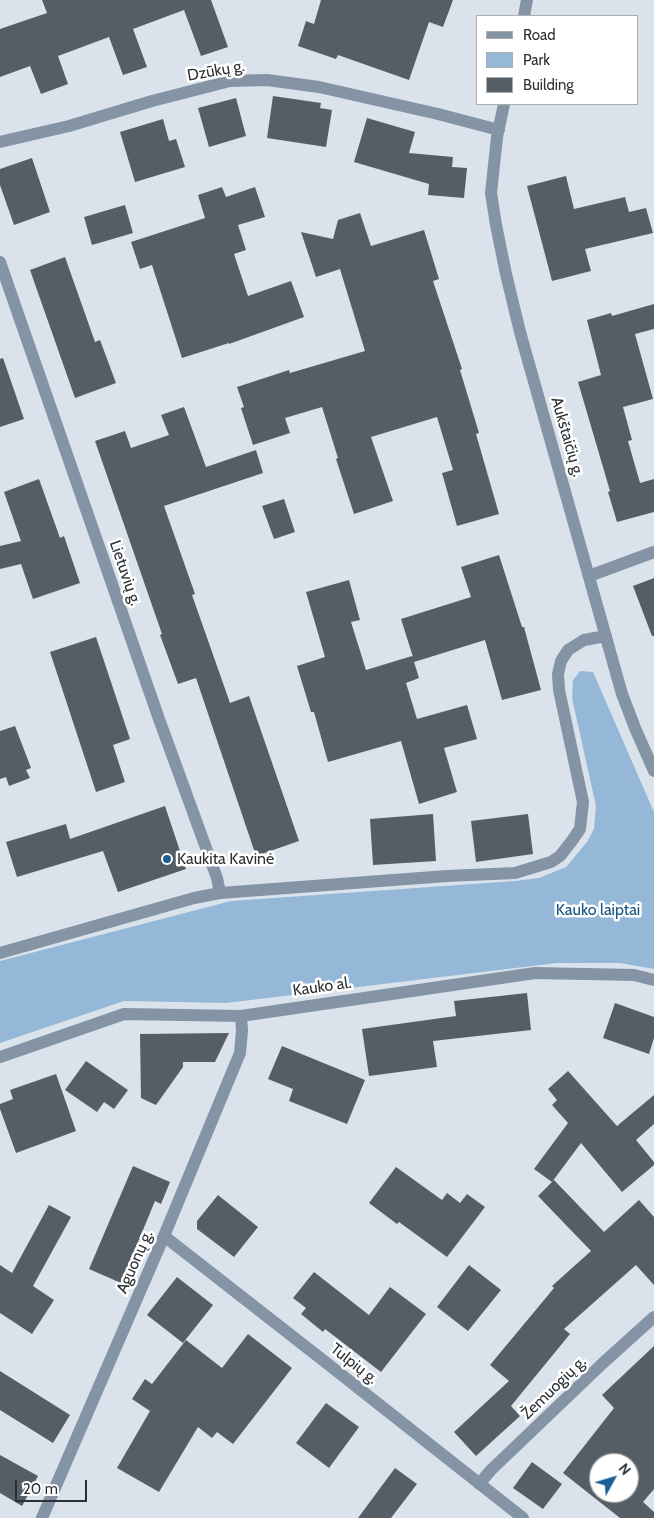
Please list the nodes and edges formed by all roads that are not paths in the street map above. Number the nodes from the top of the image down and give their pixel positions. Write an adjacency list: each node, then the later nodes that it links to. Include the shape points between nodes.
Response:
1 (527, 0): 2 (street)
2 (524, 15)
3 (504, 105): 4 (street, Aukštaičių g.)
4 (499, 130): 5 (street, Dzūkų g., via 319,87 267,80 230,82); 8 (street, Aukštaičių g., via 491,193 496,225 520,332)
5 (0, 142)
6 (0, 262): 11 (street, Lietuvių g.)
7 (654, 552): 8 (street)
8 (589, 576): 9 (street, Aukštaičių g.)
9 (606, 636): 10 (street, Aukštaičių g., via 622,694); 11 (street, via 584,640 568,650 558,674 558,690 583,802 580,829 560,856 551,862 516,873)
10 (654, 771)
11 (220, 893): 12 (street)
12 (0, 954)
13 (654, 980): 14 (street, Kauko al., via 634,975 535,973)
14 (241, 1016): 15 (street, Kauko al., via 124,1014); 16 (street, Aguonų g., via 240,1053)
15 (0, 1057)
16 (164, 1236): 18 (street, Tulpių g.); 19 (street, Aguonų g.)
17 (654, 1317): 18 (street, Žemuogių g.)
18 (479, 1484): 20 (street, Tulpių g.)
19 (42, 1518)
20 (522, 1518)

